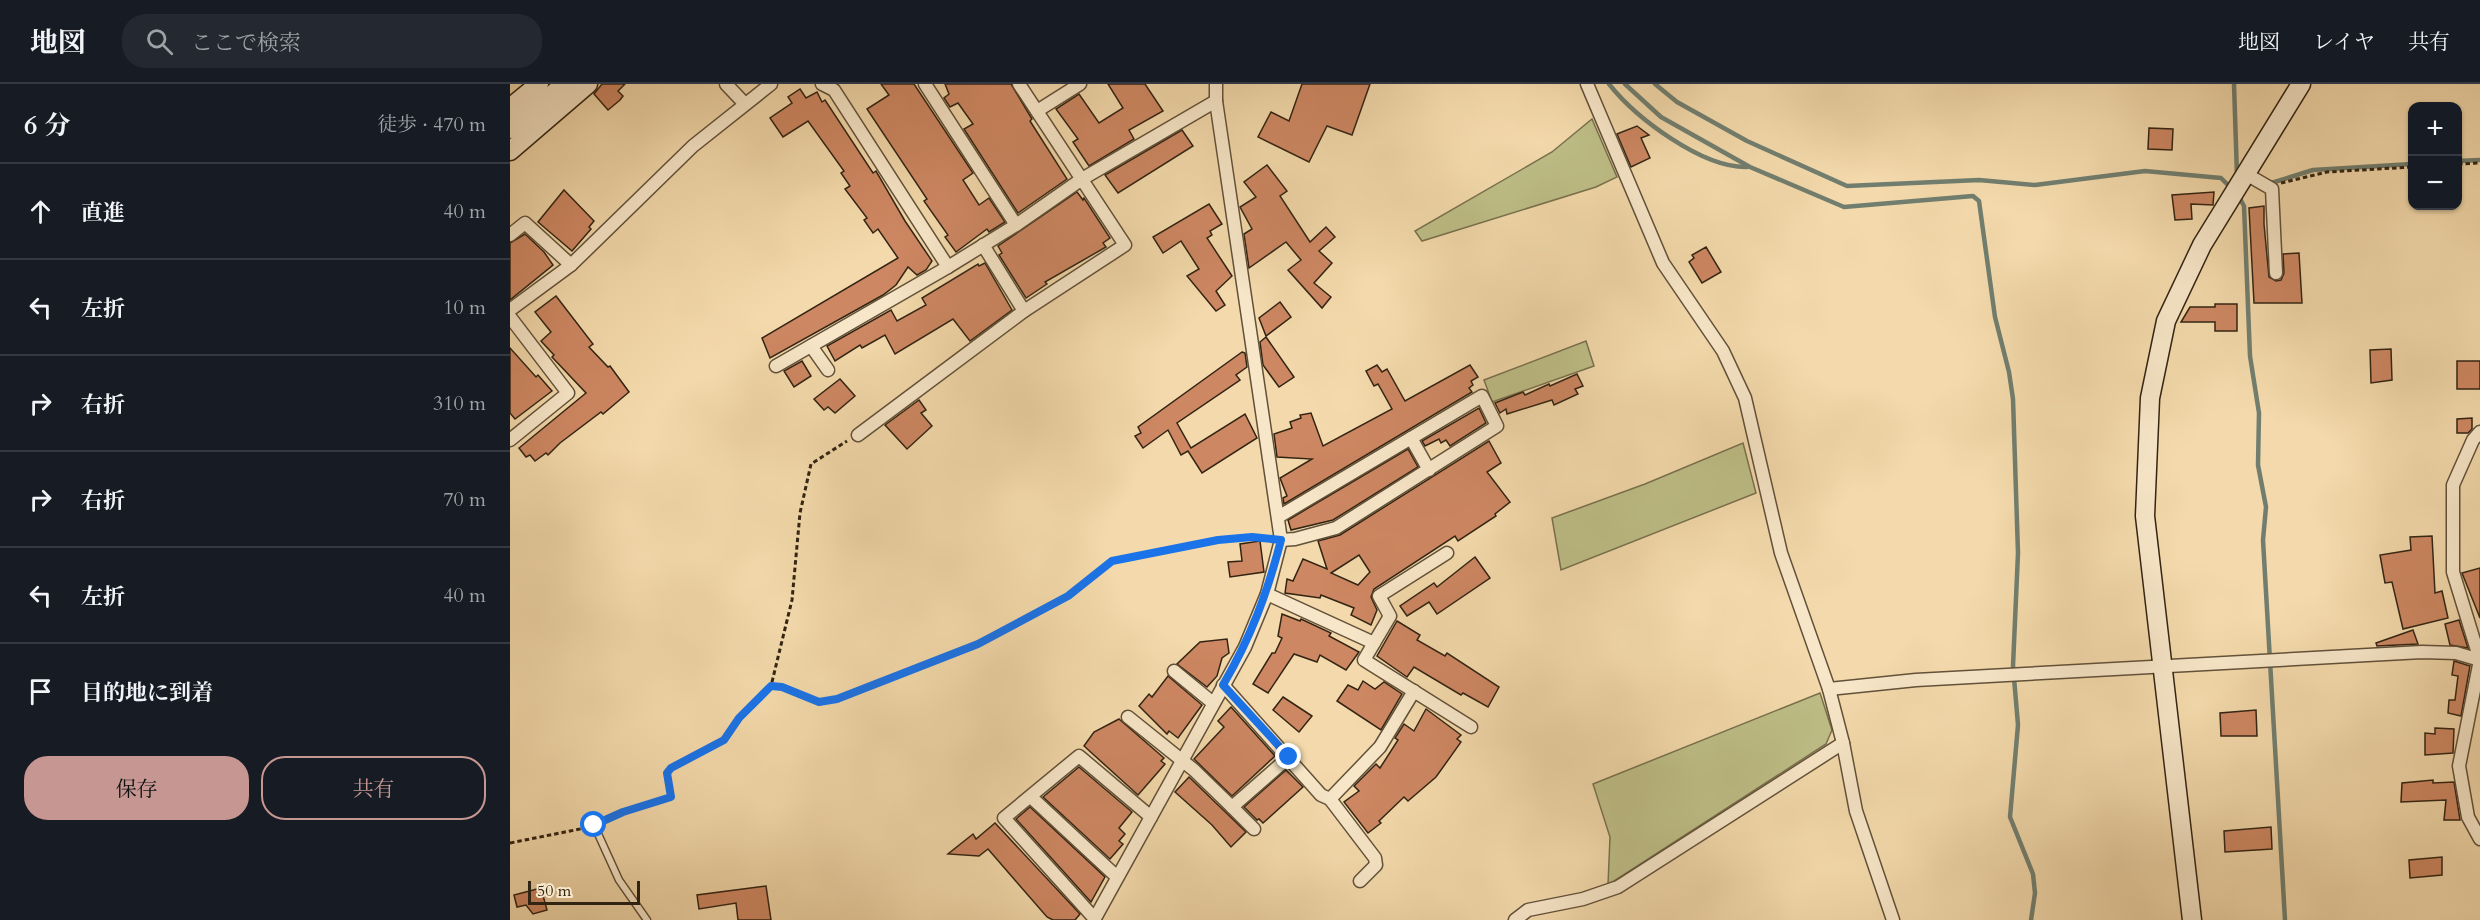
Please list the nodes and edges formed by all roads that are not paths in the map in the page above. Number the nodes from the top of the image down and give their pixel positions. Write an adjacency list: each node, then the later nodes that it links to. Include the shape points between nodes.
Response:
1 (540, 84): 15 (street)
2 (565, 84): 17 (street)
3 (588, 84): 18 (street)
4 (726, 84): 14 (street)
5 (771, 84): 14 (street)
6 (822, 84): 25 (street, via 834,90)
7 (925, 84): 21 (street)
8 (1019, 84): 16 (street)
9 (1080, 84): 16 (street)
10 (1216, 84): 13 (street)
11 (1587, 84): 47 (street, via 1663,263 1723,351 1745,398 1780,554)
12 (2301, 84): 20 (street)
13 (1216, 101): 19 (street); 38 (street)
14 (746, 104): 24 (street, via 693,146)
15 (510, 108)
16 (1037, 111): 19 (street)
17 (510, 129)
18 (510, 151)
19 (1082, 179): 21 (street); 28 (street, via 1125,245)
20 (2247, 179): 26 (street, via 2270,188); 44 (street, via 2202,245 2166,321 2150,398 2145,516)
21 (1016, 225): 23 (street)
22 (510, 235): 24 (street, via 525,223)
23 (983, 245): 25 (street); 28 (street)
24 (571, 265): 27 (street)
25 (948, 267): 30 (street)
26 (2276, 273)
27 (510, 310)
28 (1024, 311): 34 (street)
29 (510, 317): 36 (street, via 567,393)
30 (811, 346): 31 (street); 32 (street)
31 (776, 366)
32 (828, 370)
33 (2480, 432): 43 (street, via 2453,485 2453,572)
34 (858, 435)
35 (1411, 438): 37 (street); 37 (street, via 1482,396 1497,426); 38 (street)
36 (510, 439)
37 (1429, 470): 39 (street, via 1336,528)
38 (1278, 518): 39 (street)
39 (1281, 540): 41 (street)
40 (1447, 553): 42 (street, via 1379,596 1390,616)
41 (1267, 594): 42 (street); 46 (street, via 1245,647)
42 (1374, 643): 48 (street, via 1364,660)
43 (2480, 660): 44 (street, via 2456,653 2422,652); 51 (street)
44 (2163, 668): 47 (street, via 1916,680); 69 (street)
45 (1174, 671): 49 (street)
46 (1223, 685): 49 (street); 54 (street)
47 (1828, 689): 53 (street)
48 (1414, 691): 52 (street); 57 (street, via 1380,747)
49 (1213, 703): 55 (street)
50 (1128, 717): 55 (street)
51 (2475, 724): 62 (street, via 2459,766 2468,817)
52 (1470, 726)
53 (1843, 743): 67 (street, via 1618,887 1528,910); 68 (street, via 1856,812)
54 (1289, 757): 57 (street, via 1321,795); 58 (street)
55 (1182, 761): 58 (street); 59 (street)
56 (1031, 797): 59 (street, via 1079,756); 63 (street); 65 (street, via 1004,818)
57 (1330, 799): 64 (street, via 1375,858 1376,865)
58 (1232, 807): 61 (street)
59 (1151, 817): 63 (street)
60 (594, 825): 66 (lane, via 619,880)
61 (1254, 829)
62 (2480, 839)
63 (1117, 877): 65 (street)
64 (1360, 881)
65 (1095, 919)
66 (647, 920)
67 (1515, 920)
68 (1893, 920)
69 (2192, 920)

